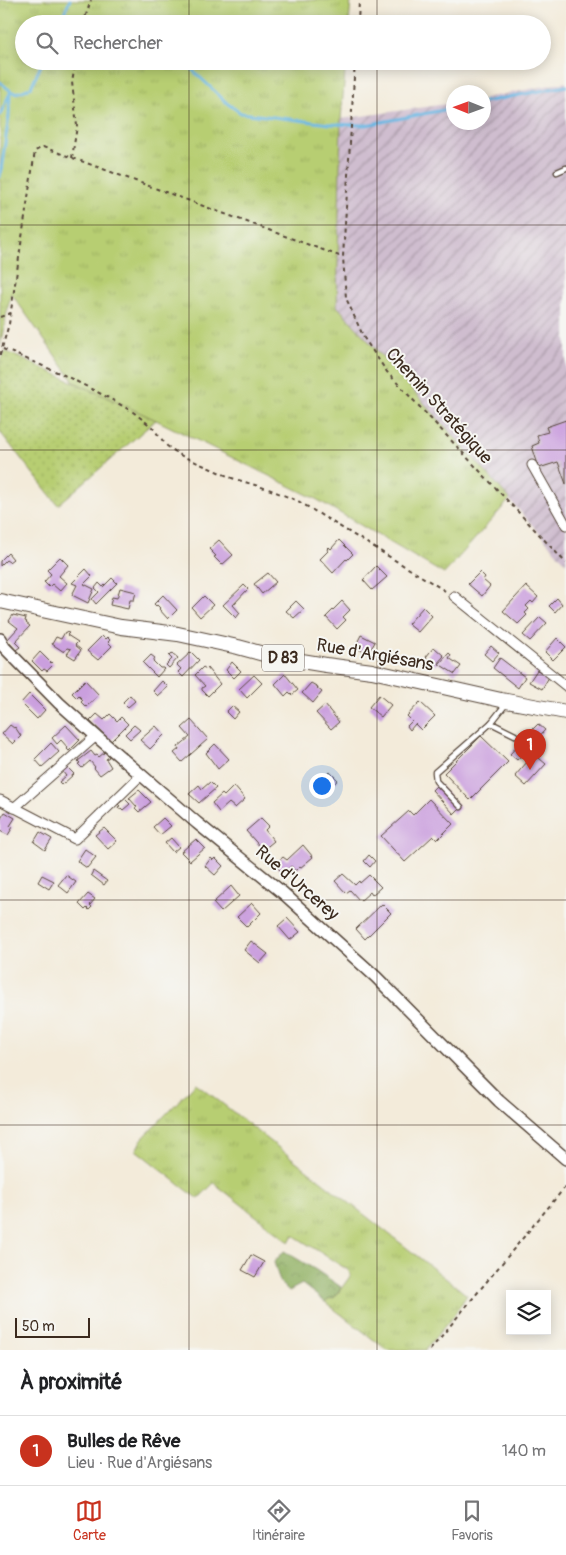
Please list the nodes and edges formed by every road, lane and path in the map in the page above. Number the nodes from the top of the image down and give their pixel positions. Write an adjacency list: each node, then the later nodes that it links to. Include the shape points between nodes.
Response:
1 (91, 0): 3 (path)
2 (359, 0): 4 (path)
3 (86, 15)
4 (358, 15)
5 (74, 70): 7 (path, via 72,82 77,126)
6 (354, 70): 10 (path, Chemin Stratégique)
7 (72, 158): 10 (path); 11 (path, via 43,147 35,151)
8 (566, 168): 9 (lane)
9 (557, 172)
10 (343, 257): 17 (path, Chemin Stratégique, via 346,298 364,338 387,372)
11 (11, 313): 12 (path); 13 (path)
12 (0, 317)
13 (3, 349): 14 (path); 18 (path, via 64,375 133,412 152,427 167,446 182,456 298,501)
14 (0, 356)
15 (532, 466): 16 (street)
16 (566, 526)
17 (566, 563)
18 (454, 596): 21 (street)
19 (0, 601): 22 (main road, Rue d'Argiésans / D 83, via 121,627 238,646 271,656 372,671)
20 (0, 639): 26 (street, Rue d'Urcerey, via 4,647)
21 (566, 686)
22 (508, 701): 23 (main road, Rue d'Argiésans / D 83); 24 (lane)
23 (566, 712)
24 (491, 722): 25 (lane); 29 (lane, via 435,772 436,781)
25 (515, 735)
26 (96, 736): 27 (street, Rue d'Urcerey); 30 (street)
27 (141, 776): 30 (street, via 75,839); 31 (street, Rue d'Urcerey, via 284,893 376,978 499,1101)
28 (0, 800): 30 (street)
29 (461, 806)
30 (14, 808)
31 (566, 1159)
32 (566, 1186): 33 (path)
33 (430, 1350)

